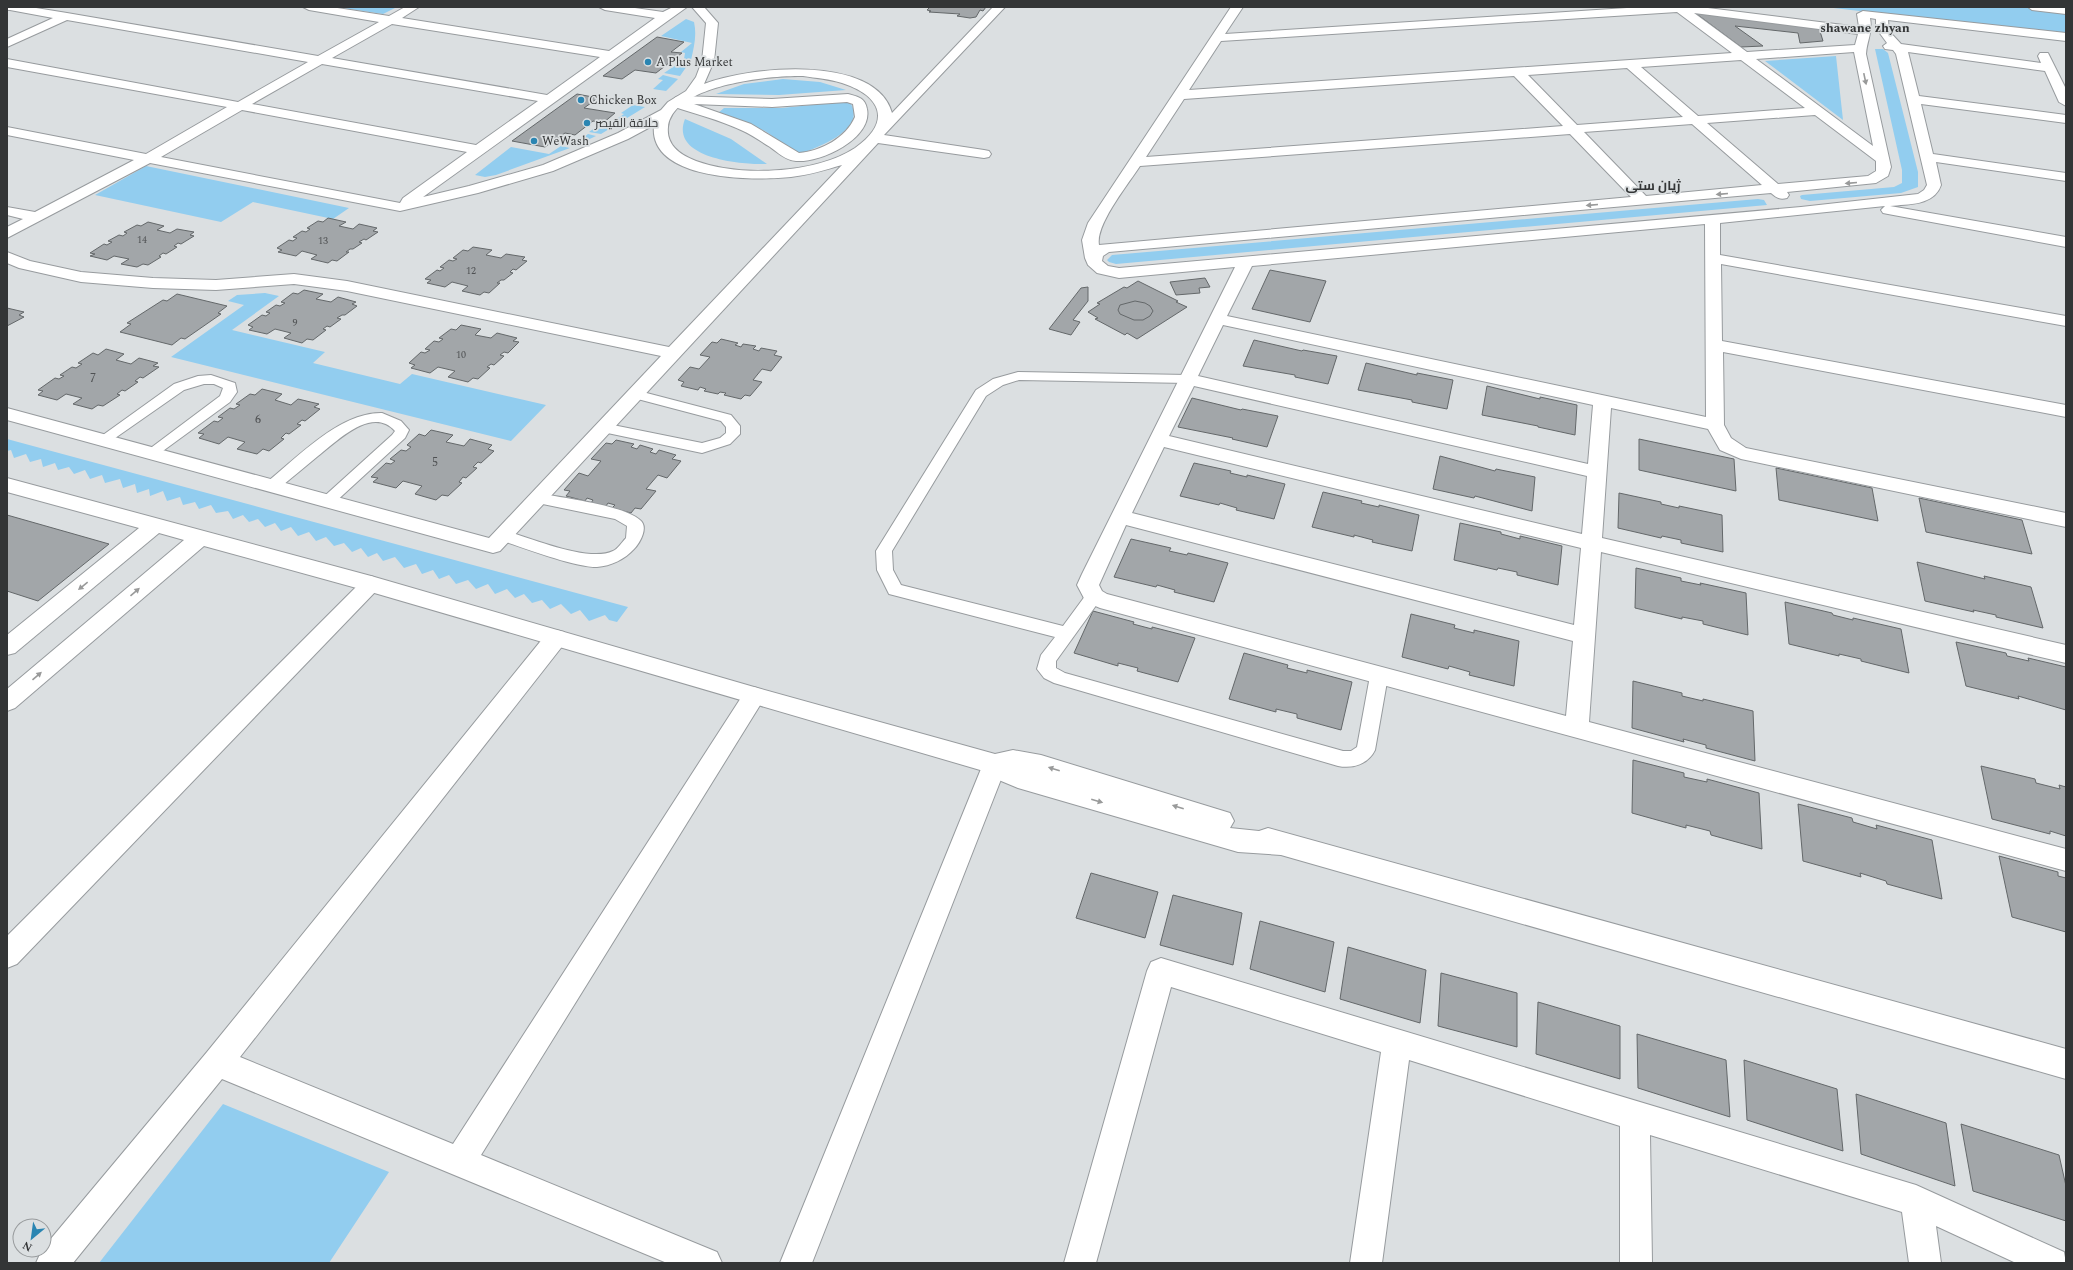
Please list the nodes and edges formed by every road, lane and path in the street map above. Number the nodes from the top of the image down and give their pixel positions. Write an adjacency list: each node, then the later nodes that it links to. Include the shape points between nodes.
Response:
1 (10, 7): 13 (street)
2 (86, 7): 13 (street)
3 (309, 7): 16 (street)
4 (413, 7): 16 (street)
5 (606, 7): 14 (street)
6 (681, 7): 14 (street)
7 (698, 7): 29 (street, via 712,23)
8 (999, 7): 46 (street)
9 (1237, 7): 18 (street)
10 (2032, 7): 12 (lane)
11 (1676, 8): 18 (street); 19 (street); 24 (street)
12 (2066, 11)
13 (66, 16): 20 (street); 25 (street)
14 (665, 16): 23 (street)
15 (1882, 16): 17 (street); 19 (street, via 1863,14); 21 (street, via 1884,32)
16 (390, 20): 23 (street); 25 (street)
17 (2066, 37)
18 (1217, 38): 32 (street)
19 (1862, 40): 21 (street); 24 (street); 51 (street, one-way to 51, via 1861,60)
20 (7, 43)
21 (1899, 48): 28 (street); 35 (street)
22 (2043, 54): 28 (street)
23 (611, 55): 33 (street)
24 (1744, 56): 27 (street); 38 (street)
25 (320, 60): 33 (street); 37 (street)
26 (7, 63): 37 (street)
27 (1630, 64): 30 (street); 41 (street)
28 (2050, 68): 36 (street)
29 (705, 72): 31 (street, via 709,78); 34 (street, via 702,80)
30 (1518, 72): 32 (street); 42 (street)
31 (731, 79): 34 (street); 46 (street, via 756,74 792,72 851,82 870,91 883,106 885,120)
32 (1180, 95): 52 (street)
33 (549, 99): 47 (street)
34 (682, 99): 34 (street, via 746,127 796,157 816,153 842,141 858,127 862,117 859,102 848,98 772,103); 39 (street)
35 (1913, 99): 40 (street); 49 (street)
36 (2066, 102)
37 (240, 106): 47 (street); 50 (street)
38 (1817, 111): 41 (street); 51 (street)
39 (666, 113): 44 (street); 45 (street, via 660,128)
40 (2066, 119)
41 (1695, 120): 42 (street); 54 (street)
42 (1574, 129): 52 (street); 55 (street)
43 (7, 131): 50 (street)
44 (623, 136): 45 (street, via 642,132); 57 (street, via 548,168 473,190)
45 (660, 138): 46 (street, via 670,152 690,164 718,172 752,175 788,173 822,166 851,155)
46 (875, 138): 48 (street); 71 (street)
47 (479, 150): 57 (street)
48 (984, 154)
49 (1927, 156): 53 (street); 56 (street, via 1934,185 1929,195 1912,201)
50 (148, 158): 57 (street); 60 (street)
51 (1883, 160): 54 (street, one-way to 54, via 1883,173 1871,180)
52 (1135, 162): 65 (street, via 1092,232 1090,240)
53 (2066, 177)
54 (1775, 189): 55 (street, one-way to 55); 59 (street)
55 (1643, 201): 65 (street, one-way to 65, via 1105,248)
56 (1862, 206): 59 (street); 63 (street)
57 (400, 207)
58 (7, 211): 60 (street)
59 (1801, 211): 61 (street)
60 (37, 217): 62 (street)
61 (1712, 219): 66 (street); 67 (street)
62 (7, 233)
63 (2066, 242)
64 (7, 257): 71 (street, via 31,267 81,277 216,285 294,279 347,286)
65 (1093, 258): 67 (street, via 1103,270 1119,273)
66 (1712, 258): 69 (street); 70 (street)
67 (1246, 261): 68 (street)
68 (1217, 320): 72 (street); 74 (street)
69 (2066, 321)
70 (1714, 345): 75 (street); 77 (street)
71 (673, 353): 73 (street)
72 (1188, 379): 79 (street); 82 (street); 95 (lane, via 1018,376 998,382 982,393 884,552 885,570 895,590)
73 (635, 394): 78 (street); 78 (lane, via 726,418 733,426 733,434 725,441 702,448)
74 (1602, 401): 77 (street); 82 (street)
75 (2066, 411)
76 (7, 414): 80 (street)
77 (1715, 425): 88 (street, via 1721,441 1741,453)
78 (603, 428): 85 (street)
79 (1158, 439): 87 (street); 92 (street)
80 (103, 440): 81 (street); 81 (lane, via 174,390 192,381 204,378 230,386 230,392 225,399)
81 (152, 453): 84 (street)
82 (1596, 472): 92 (street)
83 (7, 485): 89 (street)
84 (272, 486): 86 (street); 86 (lane, via 355,421 384,418 398,423 402,430 398,438)
85 (538, 498): 90 (street); 90 (lane, via 619,515 635,524 634,540 619,555 597,561 576,558)
86 (327, 501): 90 (street, via 493,546)
87 (1120, 517): 94 (street, via 1088,585); 96 (street)
88 (2066, 520)
89 (156, 525): 91 (street); 98 (street, one-way to 98)
90 (503, 536)
91 (200, 538): 93 (street); 102 (street, one-way to 91)
92 (1591, 543): 96 (street); 99 (street)
93 (371, 584): 97 (street); 106 (street)
94 (1094, 596): 95 (lane); 100 (street, via 1106,603)
95 (1066, 633): 100 (lane, via 1045,664 1046,669 1054,676 1343,760 1353,760 1366,750)
96 (1584, 636): 103 (street)
97 (556, 638): 101 (street); 108 (street)
98 (7, 647)
99 (2066, 654)
100 (1379, 676): 103 (street)
101 (754, 696): 104 (street); 111 (street)
102 (7, 702)
103 (1577, 728): 105 (street)
104 (995, 764): 109 (street, via 1018,778 1238,842 1281,844); 115 (street)
105 (2066, 860)
106 (7, 955)
107 (1396, 1042): 110 (street); 116 (street, via 1161,971); 117 (street)
108 (217, 1062): 111 (street); 113 (street)
109 (2066, 1064)
110 (1635, 1115): 112 (street); 118 (street)
111 (459, 1162): 114 (street)
112 (1916, 1201): 119 (street); 120 (street)
113 (52, 1263)
114 (706, 1263)
115 (796, 1263)
116 (1080, 1263)
117 (1366, 1263)
118 (1636, 1263)
119 (1926, 1263)
120 (2053, 1263)

